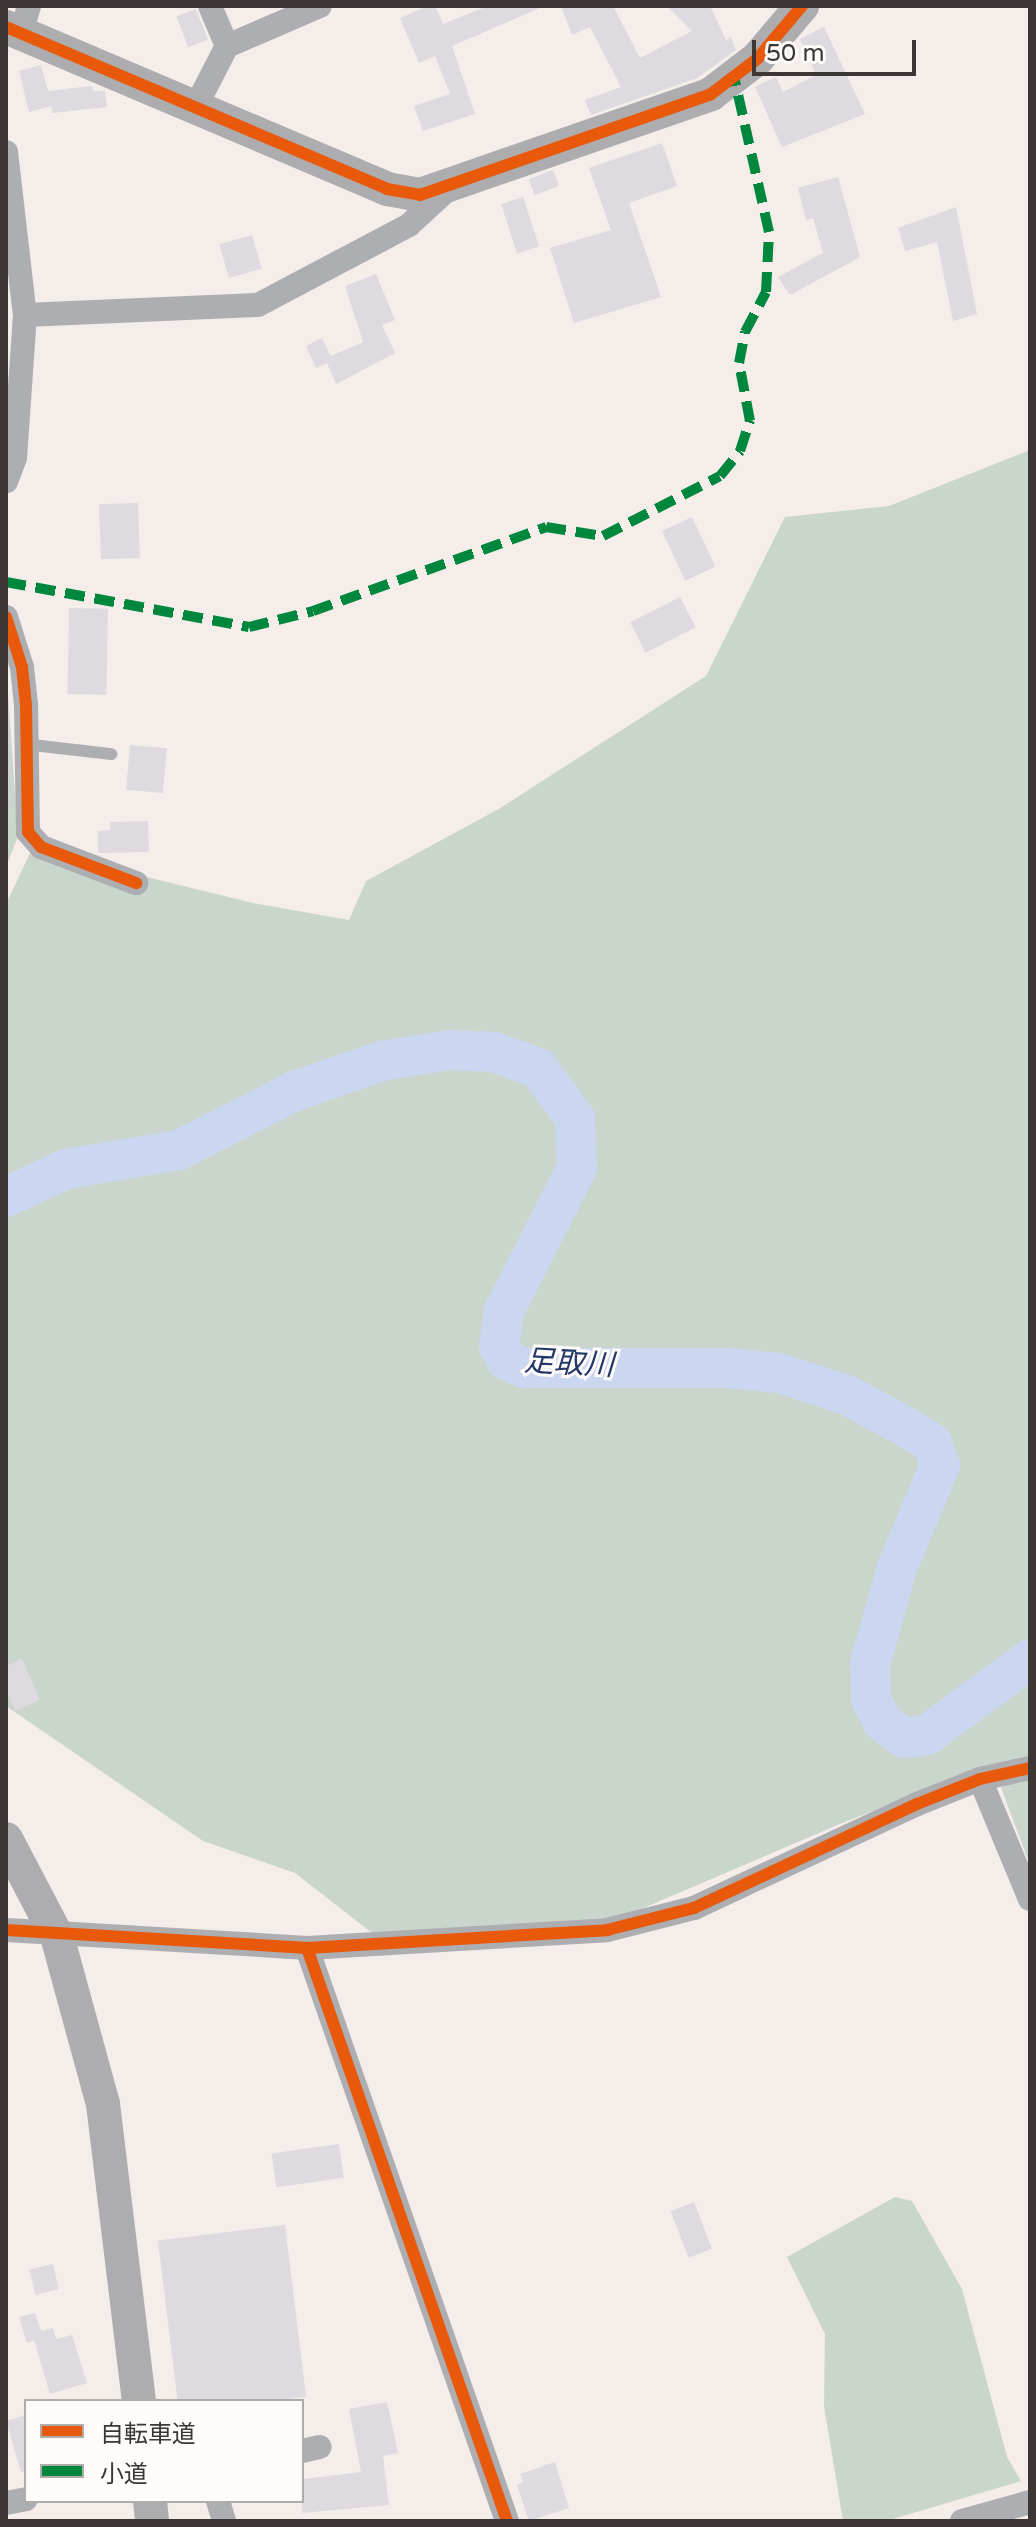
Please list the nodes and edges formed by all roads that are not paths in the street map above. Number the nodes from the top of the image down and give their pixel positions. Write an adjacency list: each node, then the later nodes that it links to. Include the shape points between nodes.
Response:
1 (210, 6): 5 (street)
2 (320, 6): 5 (street)
3 (802, 6): 8 (street, via 757,59 711,94)
4 (14, 26): 6 (street)
5 (227, 46): 6 (street)
6 (196, 106): 8 (street, via 387,189 420,195)
7 (6, 152): 9 (street)
8 (448, 189): 9 (street, via 409,225 258,305)
9 (18, 324): 10 (street, via 15,458)
10 (6, 481)
11 (6, 617): 12 (street, via 22,667)
12 (24, 744): 13 (lane); 14 (street, via 28,832 41,847)
13 (111, 754)
14 (136, 883)
15 (1030, 1768): 16 (street)
16 (980, 1779): 18 (street); 21 (street, via 834,1839 694,1908 607,1930)
17 (6, 1839): 20 (street)
18 (1030, 1899)
19 (6, 1930): 20 (street)
20 (57, 1936): 21 (street); 22 (street, via 103,2104)
21 (307, 1948): 24 (street)
22 (139, 2399)
23 (1030, 2502): 25 (street)
24 (507, 2521)
25 (962, 2521)

